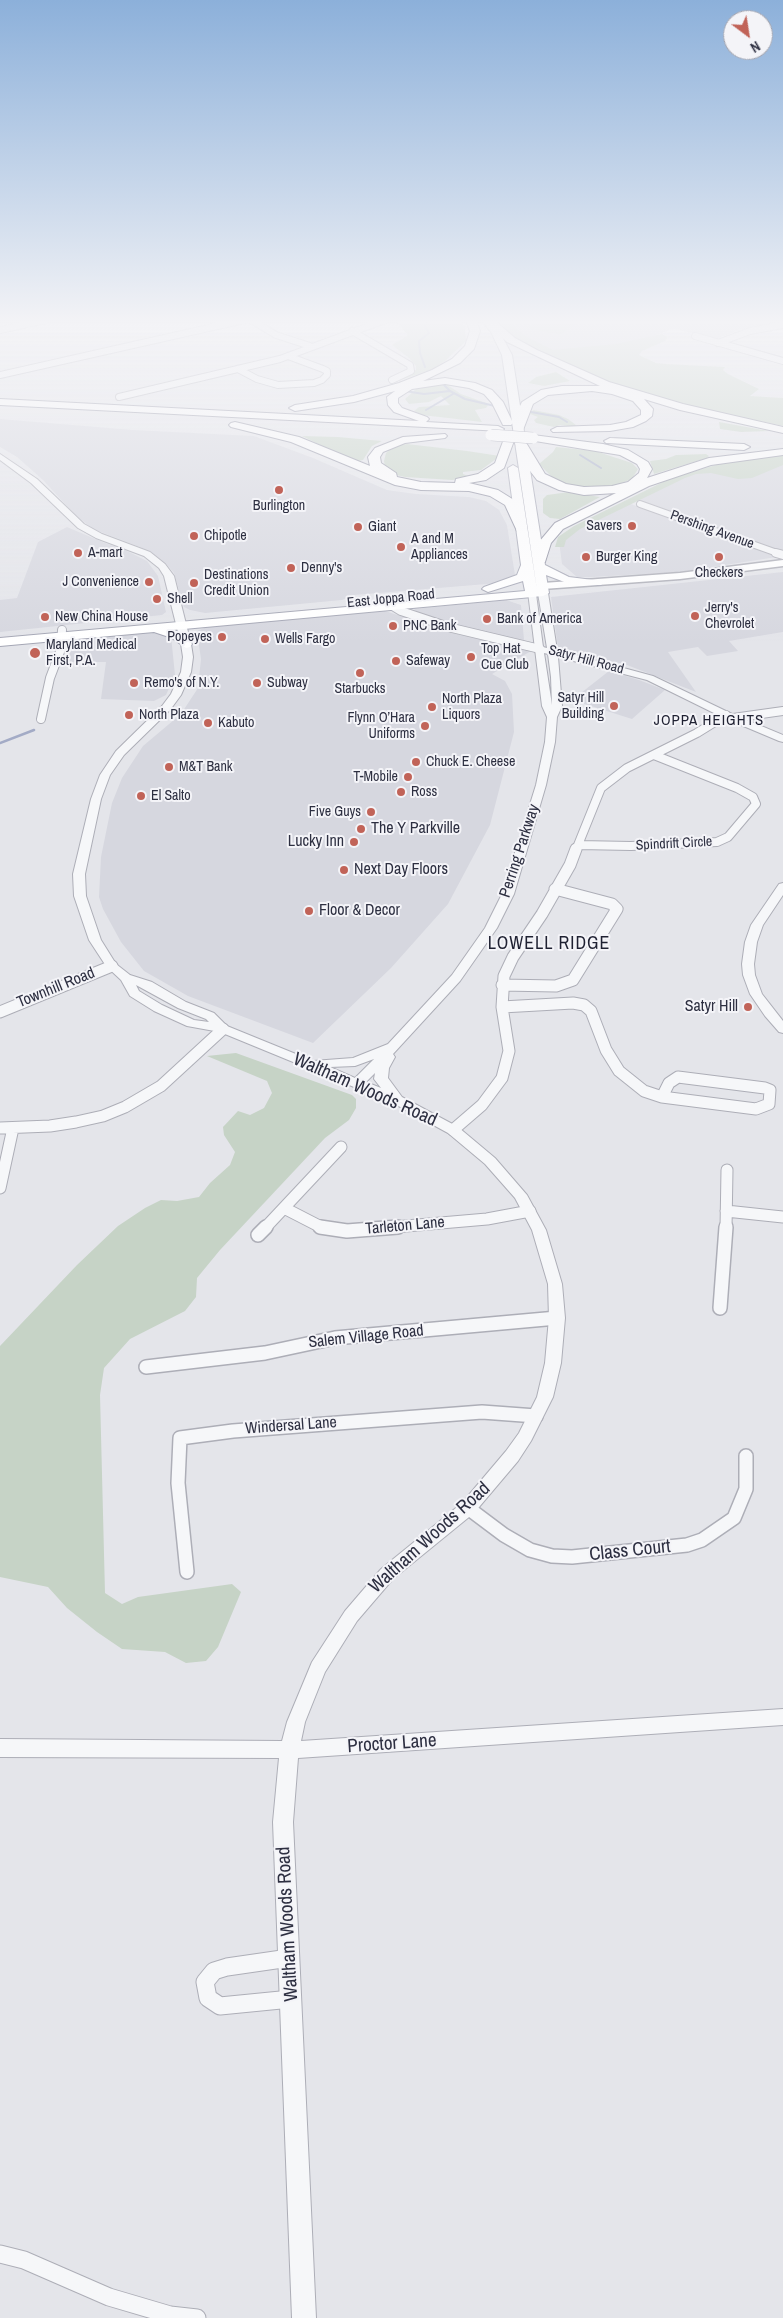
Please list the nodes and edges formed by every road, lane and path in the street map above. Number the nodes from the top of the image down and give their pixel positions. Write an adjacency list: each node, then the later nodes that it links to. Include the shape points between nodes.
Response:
1 (250, 428): 15 (highway, via 283,435 399,482 486,490 501,495 510,503)
2 (477, 428): 6 (highway)
3 (490, 428): 6 (highway)
4 (519, 428): 10 (main road, Perring Parkway)
5 (610, 428): 7 (highway)
6 (496, 429): 7 (highway, bridge); 8 (main road, Perring Parkway); 8 (highway, via 403,440 379,450 374,460 381,470 404,480 467,481 488,474 500,465)
7 (538, 437): 9 (highway); 10 (highway, via 624,452 642,462 646,469 632,485 612,490 584,491 563,487 541,477); 11 (highway)
8 (509, 438): 15 (main road, Perring Parkway)
9 (755, 440)
10 (521, 443): 19 (main road, Perring Parkway)
11 (780, 443)
12 (783, 452): 19 (highway, via 708,462 645,483 560,526 545,542)
13 (0, 456): 27 (street, via 34,480 81,526 152,557 169,576)
14 (640, 504): 16 (street, Pershing Avenue)
15 (521, 528): 18 (main road, Perring Parkway)
16 (783, 555)
17 (783, 563): 21 (main road, East Joppa Road, via 706,574)
18 (527, 565): 22 (main road, via 522,577); 23 (main road, Perring Parkway)
19 (540, 565): 21 (main road, via 567,580); 23 (main road, Perring Parkway)
20 (783, 570): 23 (main road, East Joppa Road, via 684,582)
21 (597, 583): 23 (main road, East Joppa Road)
22 (486, 589): 23 (main road, East Joppa Road); 25 (main road, East Joppa Road)
23 (537, 590): 24 (main road, East Joppa Road); 26 (street, Perring Parkway); 35 (street, Perring Parkway)
24 (502, 596): 25 (main road, East Joppa Road); 26 (main road, via 518,599)
25 (387, 603): 27 (main road, East Joppa Road); 28 (main road, East Joppa Road); 34 (street, Satyr Hill Road, via 452,628)
26 (532, 609): 34 (street, Perring Parkway)
27 (180, 622): 28 (main road, East Joppa Road); 29 (main road, East Joppa Road); 30 (main road, East Joppa Road); 33 (street, Waltham Woods Road)
28 (211, 622): 33 (main road, via 195,629)
29 (153, 628): 30 (main road, East Joppa Road); 33 (main road, via 172,632)
30 (61, 633): 31 (main road, East Joppa Road); 32 (main road, East Joppa Road); 39 (street, via 61,649 50,678)
31 (0, 636)
32 (0, 642)
33 (186, 643): 45 (street, Waltham Woods Road, via 187,665 176,695 115,759 96,799 80,874 80,896 95,940)
34 (540, 648): 35 (street, Satyr Hill Road); 37 (street, Perring Parkway, via 547,706)
35 (551, 651): 37 (street, Perring Parkway, via 558,694 558,706); 38 (street, Satyr Hill Road, via 650,678)
36 (783, 711): 38 (street)
37 (552, 717): 51 (street, Perring Parkway, via 541,785 508,894 472,957)
38 (730, 717): 40 (street, Satyr Hill Road); 41 (street)
39 (41, 719)
40 (783, 739)
41 (654, 755): 42 (street, via 616,774 601,788); 42 (street, Spindrift Circle, via 737,788 753,797 756,804 728,837 717,842)
42 (579, 845): 44 (street)
43 (783, 886): 50 (street, via 756,925 748,964 756,994)
44 (555, 889): 46 (street, via 508,967); 46 (street, via 609,903 617,909 573,980 556,986)
45 (112, 966): 48 (street, Townhill Road); 49 (street, Waltham Woods Road, via 126,978 134,993 158,1008 192,1023)
46 (502, 984): 47 (street)
47 (502, 1006): 54 (street, via 584,1005 591,1011 606,1050 619,1071 644,1091); 58 (street, via 509,1051 502,1078 482,1105)
48 (0, 1012)
49 (223, 1029): 52 (street, Waltham Woods Road); 57 (street, via 161,1086 125,1107 76,1122)
50 (783, 1029)
51 (398, 1042): 52 (street, via 355,1062); 53 (street, Perring Parkway); 55 (street, via 380,1074 384,1085)
52 (307, 1064): 53 (street, Waltham Woods Road)
53 (357, 1084): 55 (street, Waltham Woods Road)
54 (662, 1097): 54 (street, via 669,1083 678,1077 749,1085 770,1090 771,1094 769,1104 756,1109)
55 (398, 1100): 58 (street, Waltham Woods Road)
56 (0, 1128): 57 (street)
57 (13, 1128): 61 (street)
58 (453, 1130): 63 (street, Waltham Woods Road, via 503,1173)
59 (341, 1147): 62 (street)
60 (727, 1170): 64 (street)
61 (0, 1188)
62 (284, 1208): 63 (street, Tarleton Lane, via 321,1227 347,1231); 66 (street)
63 (530, 1211): 68 (street, Waltham Woods Road, via 555,1284)
64 (726, 1211): 65 (street); 67 (street)
65 (783, 1216)
66 (258, 1235)
67 (720, 1308)
68 (557, 1318): 69 (street, Salem Village Road, via 335,1338 265,1353); 70 (street, Waltham Woods Road, via 554,1363)
69 (146, 1367)
70 (536, 1416): 72 (street, Waltham Woods Road, via 512,1456); 73 (street, Windersal Lane, via 482,1412 180,1438 178,1483)
71 (746, 1456): 72 (street, Class Court, via 746,1489 734,1518 702,1540 687,1545 572,1557 552,1556 530,1550)
72 (468, 1508): 76 (street, Waltham Woods Road, via 387,1574 351,1616 318,1668 296,1722)
73 (187, 1572)
74 (783, 1717): 76 (street, Proctor Lane)
75 (0, 1748): 76 (street, Proctor Lane)
76 (289, 1750): 77 (street, Waltham Woods Road, via 283,1822)
77 (289, 1958): 78 (street, Waltham Woods Road); 78 (street, via 227,1967 214,1971 205,1982 208,1998 220,2006)
78 (291, 1999): 81 (street, Waltham Woods Road)
79 (0, 2254): 80 (street, via 24,2260 109,2297 170,2315)
80 (197, 2318)
81 (304, 2318)

